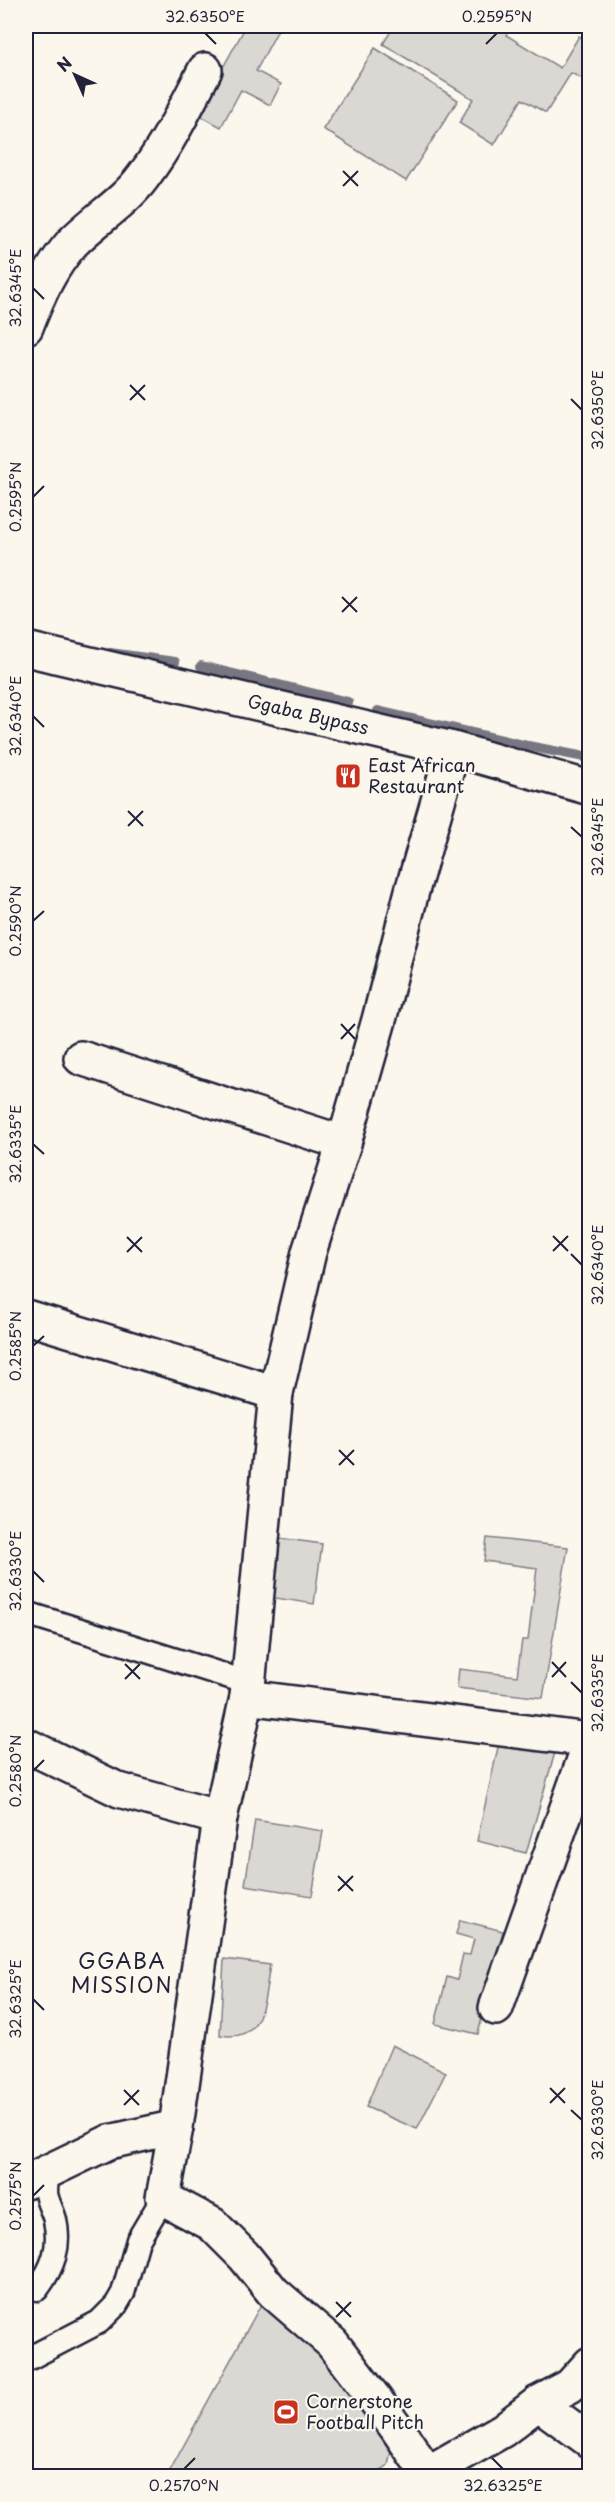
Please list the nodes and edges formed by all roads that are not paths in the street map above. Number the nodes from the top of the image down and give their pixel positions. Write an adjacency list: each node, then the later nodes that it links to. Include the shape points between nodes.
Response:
1 (205, 70): 2 (street, via 174,130 142,179 74,242 43,282)
2 (26, 327)
3 (26, 649): 4 (street, Ggaba Bypass)
4 (453, 749): 5 (street, Ggaba Bypass); 7 (street)
5 (590, 788)
6 (81, 1058): 7 (street)
7 (344, 1143): 9 (street, via 309,1252)
8 (26, 1317): 9 (street)
9 (276, 1393): 11 (street)
10 (26, 1613): 11 (lane)
11 (248, 1690): 12 (street); 14 (street)
12 (590, 1741): 15 (street)
13 (26, 1745): 14 (street, via 119,1790)
14 (220, 1818): 16 (street)
15 (496, 2008)
16 (176, 2127): 17 (street, via 109,2142); 18 (street)
17 (37, 2176): 19 (lane, via 55,2218 58,2238 55,2260)
18 (163, 2198): 20 (lane, via 138,2240 116,2305 99,2322); 24 (street, via 212,2224 273,2292 332,2343 396,2427)
19 (37, 2289)
20 (26, 2360)
21 (590, 2364): 22 (street, via 570,2386)
22 (538, 2403): 23 (street); 24 (street, via 503,2430)
23 (590, 2441)
24 (425, 2475)

